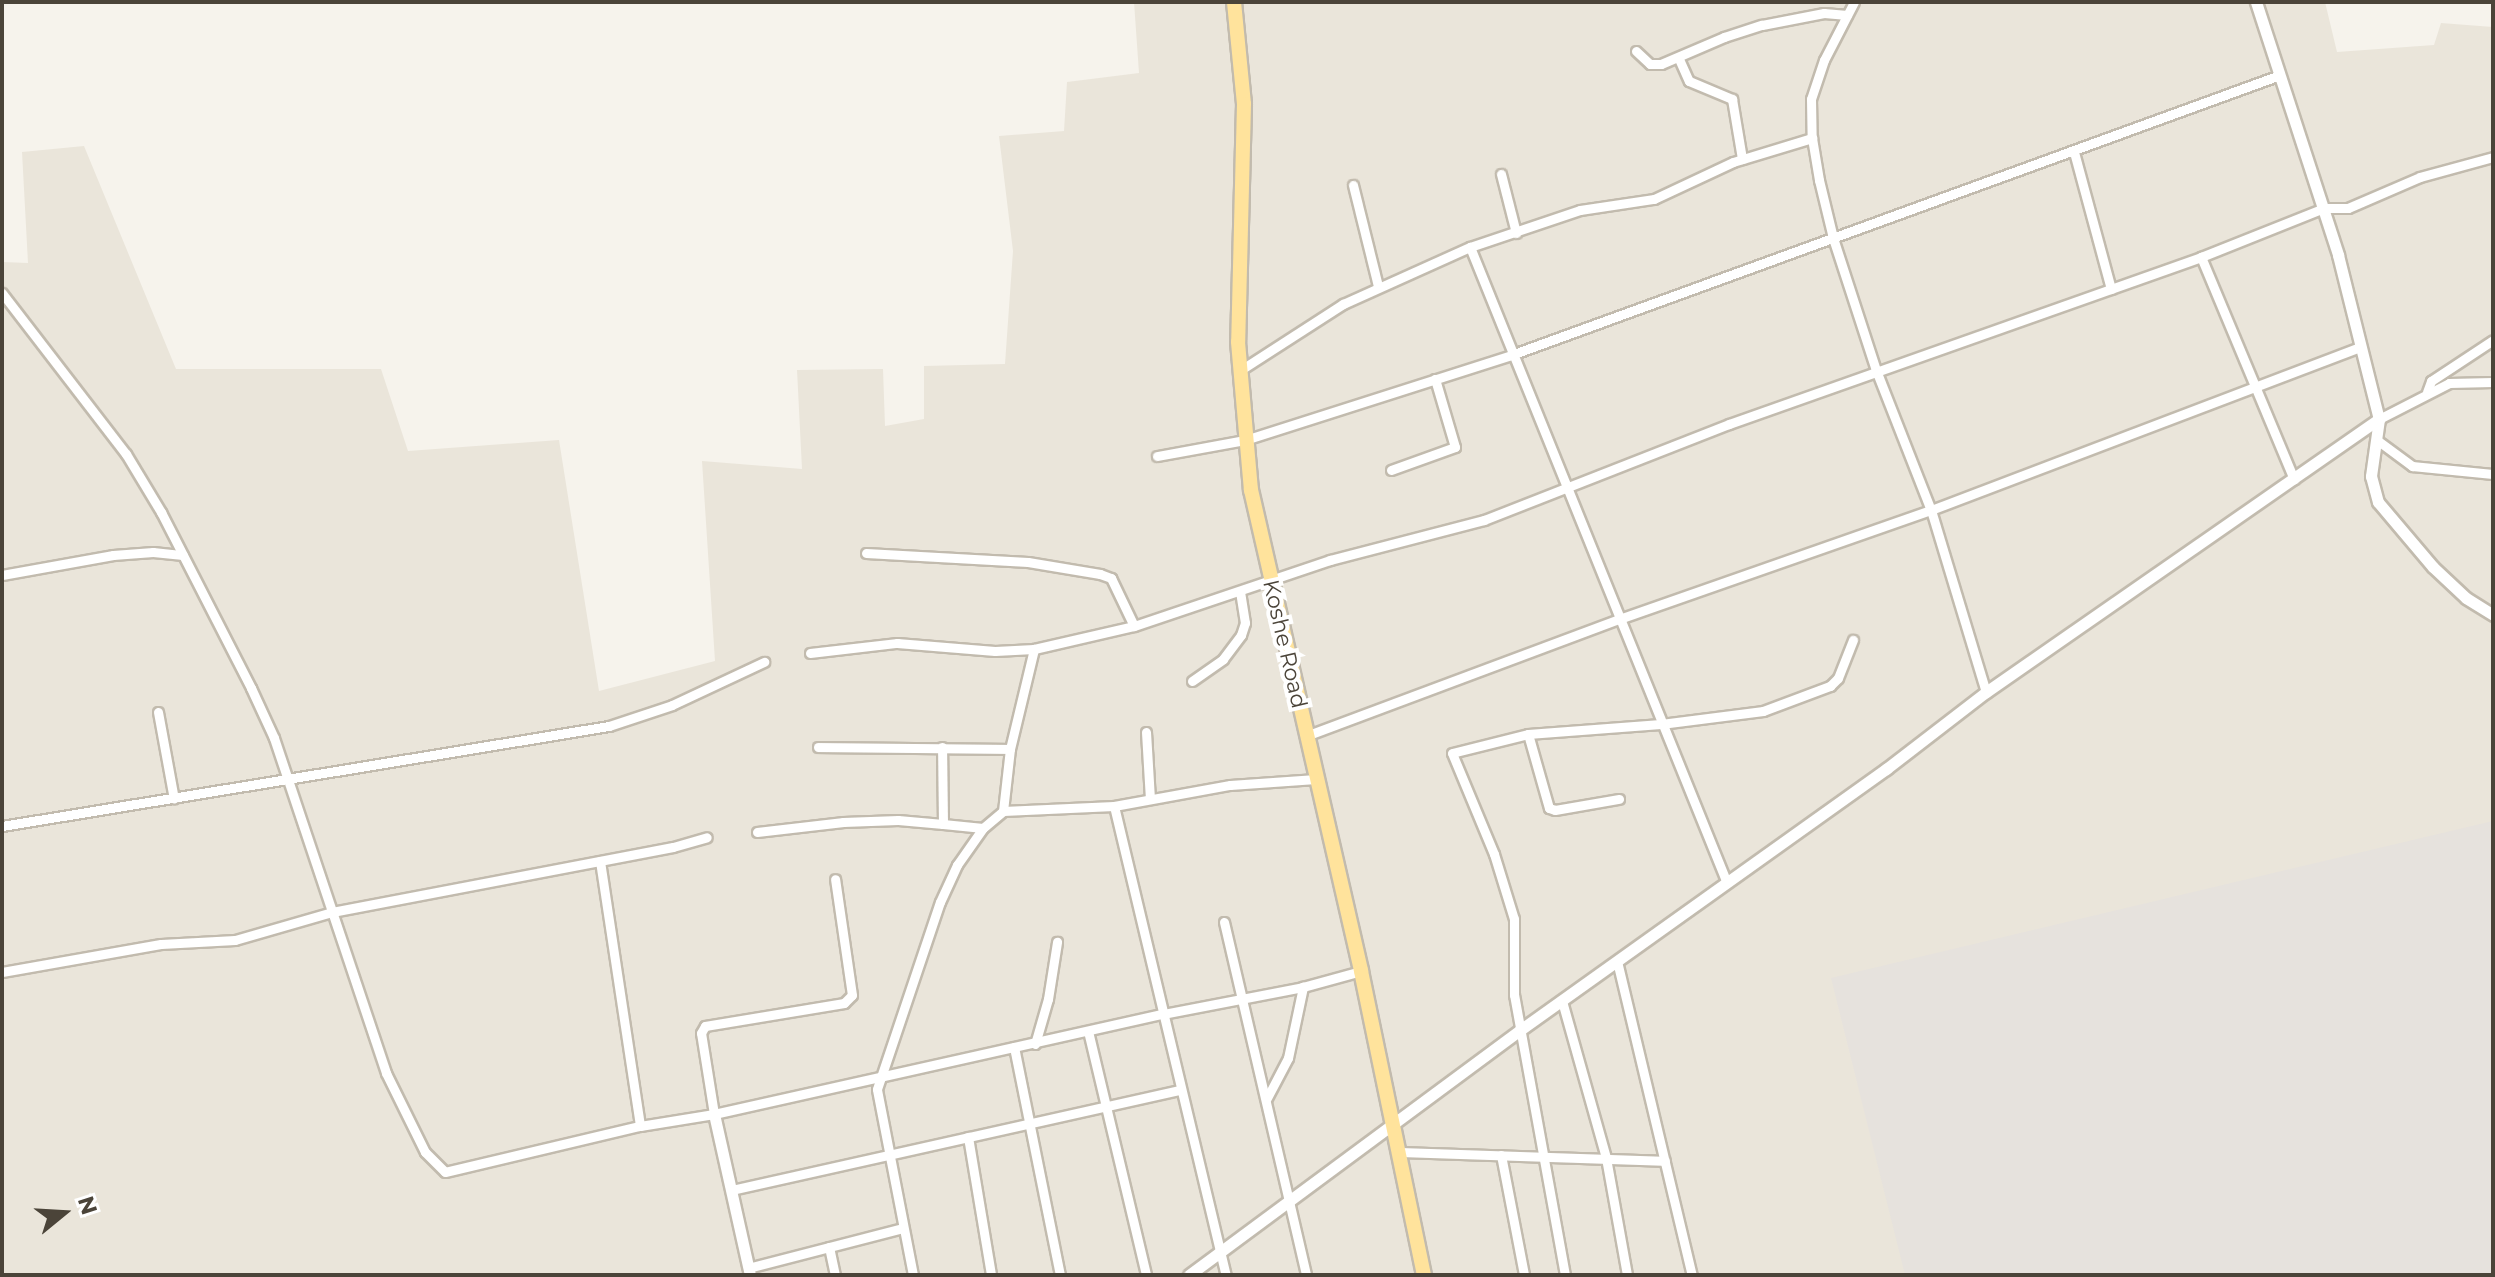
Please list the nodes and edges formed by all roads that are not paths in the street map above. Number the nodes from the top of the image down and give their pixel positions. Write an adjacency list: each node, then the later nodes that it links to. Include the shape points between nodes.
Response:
1 (1234, 2): 26 (main road, Koshe Road, via 1244,104)
2 (1854, 2): 4 (street)
3 (2256, 2): 7 (street)
4 (1847, 15): 6 (street, via 1824,13 1762,25); 8 (street, via 1815,82)
5 (1636, 51): 6 (street, via 1656,65)
6 (1679, 59): 11 (street, via 1689,81 1732,99)
7 (2280, 75): 9 (street); 14 (street)
8 (1812, 138): 11 (street); 16 (street)
9 (2074, 152): 16 (street); 20 (street)
10 (2493, 157): 14 (street, via 2420,177 2348,208)
11 (1742, 159): 15 (street, via 1654,199 1580,210)
12 (1501, 174): 15 (street)
13 (1353, 185): 19 (street)
14 (2324, 208): 18 (street); 23 (street)
15 (1516, 233): 17 (street)
16 (1833, 238): 24 (street); 25 (street)
17 (1470, 247): 19 (street); 24 (street)
18 (2201, 257): 20 (street); 29 (street)
19 (1378, 286): 26 (street)
20 (2111, 289): 25 (street)
21 (2, 293): 41 (street, via 126,454)
22 (2493, 340): 30 (street, via 2431,381)
23 (2361, 347): 29 (street); 31 (street)
24 (1511, 355): 27 (street); 38 (street)
25 (1876, 370): 38 (street); 39 (street)
26 (1239, 371): 32 (main road, Koshe Road)
27 (1435, 379): 32 (street); 35 (street, via 1455,447)
28 (2493, 382): 30 (street, via 2459,381)
29 (2258, 388): 37 (street); 39 (street)
30 (2427, 392): 31 (street)
31 (2379, 419): 33 (street); 37 (street)
32 (1245, 440): 34 (street); 43 (main road, Koshe Road)
33 (2377, 440): 36 (street, via 2412,466); 45 (street, via 2371,476 2384,513 2458,591)
34 (1157, 456)
35 (1391, 470)
36 (2493, 474)
37 (2294, 479): 53 (street)
38 (1566, 487): 43 (street, via 1484,520 1330,560); 46 (street)
39 (1931, 510): 46 (street); 53 (street)
40 (866, 553): 47 (street, via 1028,562 1100,574 1111,578)
41 (183, 555): 42 (street, via 113,555); 63 (street, via 269,724)
42 (2, 573)
43 (1271, 582): 44 (street); 58 (main road, Koshe Road)
44 (1240, 592): 47 (street); 52 (street, via 1245,623 1241,635 1223,659)
45 (2493, 615)
46 (1622, 618): 55 (street); 58 (street)
47 (1134, 626): 49 (street)
48 (1853, 640): 55 (street, via 1830,686 1763,711)
49 (1034, 649): 50 (street, via 897,643); 61 (street)
50 (810, 653)
51 (764, 662): 63 (street, via 631,721)
52 (1192, 681)
53 (1986, 692): 76 (street)
54 (158, 712): 64 (street)
55 (1661, 724): 57 (street); 76 (street)
56 (1146, 732): 65 (street)
57 (1528, 734): 66 (street, via 1549,808); 87 (street, via 1452,753 1494,854 1514,919 1514,995)
58 (1306, 736): 62 (main road, Koshe Road)
59 (818, 747): 60 (street)
60 (942, 747): 61 (street); 69 (street)
61 (1010, 749): 68 (street)
62 (1316, 779): 65 (street, via 1230,785); 81 (main road, Koshe Road)
63 (288, 781): 64 (street); 77 (street)
64 (174, 799): 70 (street)
65 (1150, 799): 67 (street)
66 (1619, 799)
67 (1114, 806): 68 (street); 86 (street)
68 (1003, 811): 71 (street)
69 (943, 824): 71 (street); 72 (street, via 843,822)
70 (2, 826)
71 (983, 828): 91 (street, via 940,902)
72 (757, 832)
73 (707, 837): 74 (street)
74 (600, 861): 77 (street); 97 (street)
75 (835, 879): 95 (street, via 852,995 844,1003 705,1026 701,1033)
76 (1727, 883): 80 (street)
77 (332, 912): 82 (street, via 235,940 161,944); 97 (street, via 386,1073 425,1152 445,1172)
78 (1224, 922): 84 (street)
79 (1057, 942): 89 (street)
80 (1617, 961): 85 (street); 105 (street)
81 (1361, 971): 83 (street); 98 (main road, Koshe Road)
82 (2, 972)
83 (1303, 987): 84 (street); 93 (street, via 1288,1058)
84 (1243, 998): 86 (street); 93 (street)
85 (1562, 1001): 87 (street); 104 (street)
86 (1163, 1014): 88 (street); 92 (street)
87 (1520, 1030): 98 (street); 103 (street)
88 (1088, 1031): 89 (street); 94 (street)
89 (1035, 1044): 90 (street)
90 (1014, 1047): 91 (street); 96 (street)
91 (880, 1078): 95 (street); 101 (street, via 877,1101)
92 (1180, 1090): 94 (street); 110 (street)
93 (1267, 1098): 107 (street)
94 (1108, 1107): 96 (street); 116 (street)
95 (714, 1114): 97 (street); 106 (street)
96 (1031, 1123): 99 (street); 115 (street)
97 (640, 1126)
98 (1393, 1126): 100 (main road, Koshe Road); 107 (street)
99 (968, 1137): 101 (street); 114 (street)
100 (1397, 1152): 102 (street); 120 (main road, Koshe Road)
101 (888, 1154): 106 (street); 108 (street)
102 (1501, 1155): 103 (street); 121 (street)
103 (1545, 1158): 104 (street); 122 (street)
104 (1606, 1158): 105 (street); 123 (street)
105 (1665, 1161): 124 (street)
106 (732, 1190): 111 (street)
107 (1287, 1199): 110 (street); 119 (street)
108 (903, 1228): 109 (street); 113 (street)
109 (829, 1247): 111 (street); 112 (street)
110 (1220, 1251): 117 (street); 118 (street)
111 (749, 1271)
112 (835, 1275)
113 (913, 1275)
114 (991, 1275)
115 (1060, 1275)
116 (1146, 1275)
117 (1189, 1275)
118 (1226, 1275)
119 (1306, 1275)
120 (1424, 1275)
121 (1524, 1275)
122 (1565, 1275)
123 (1627, 1275)
124 (1692, 1275)

